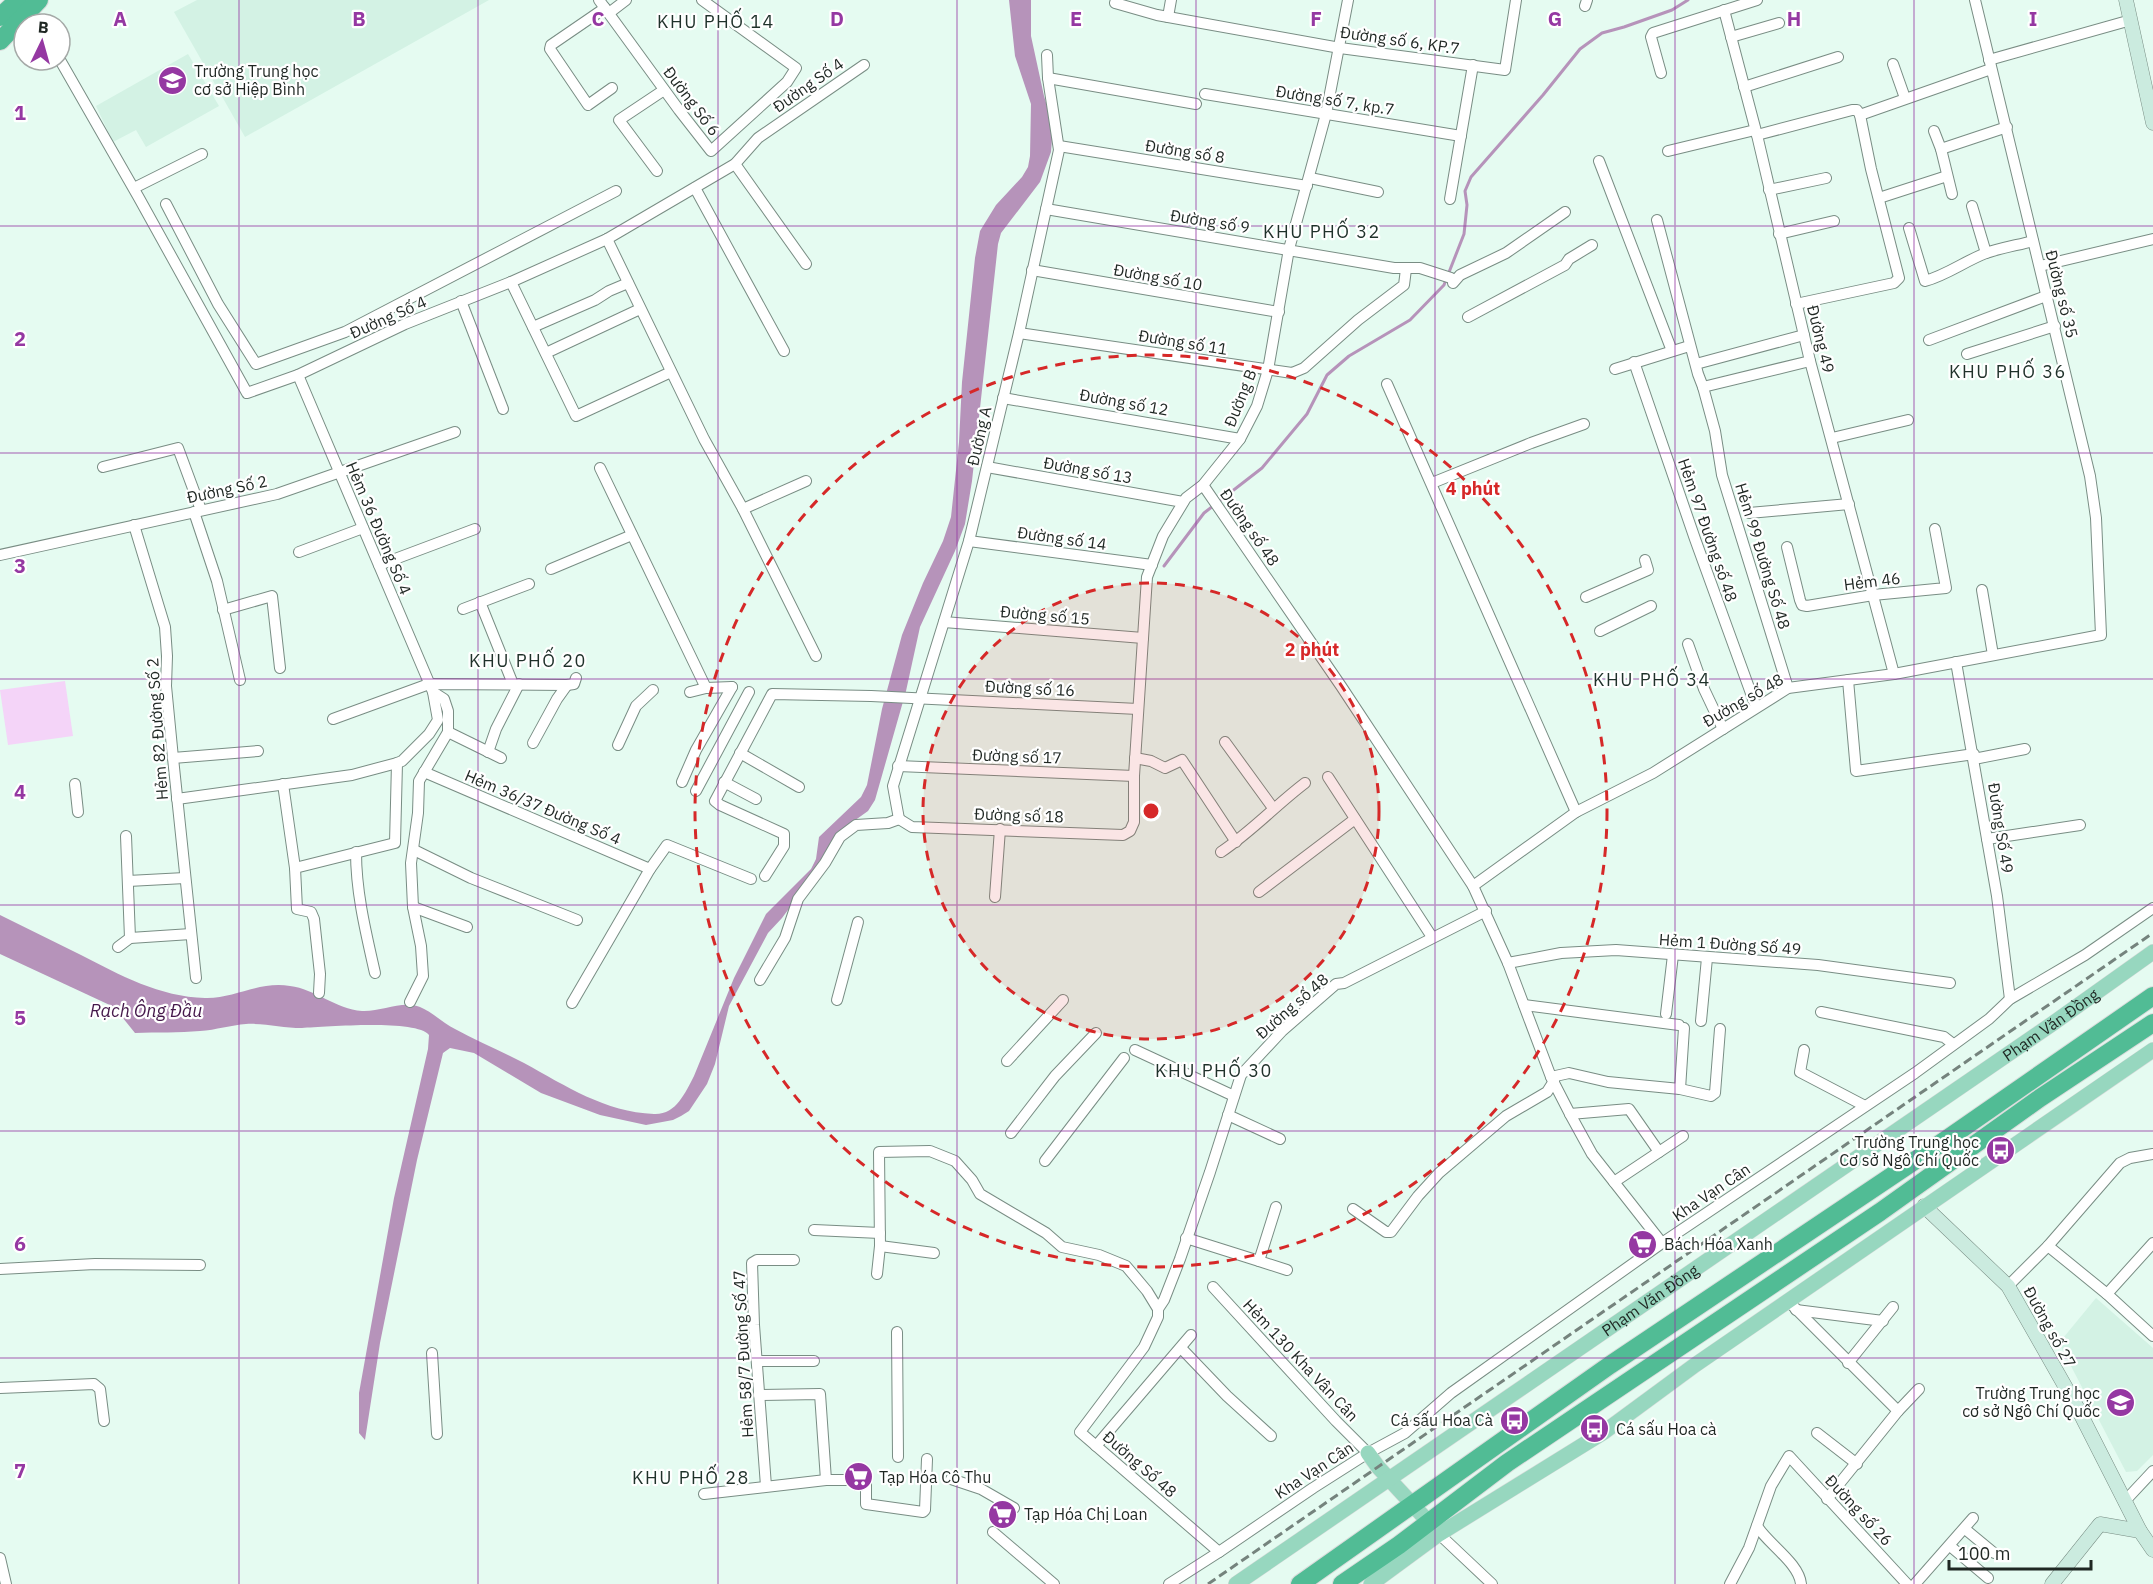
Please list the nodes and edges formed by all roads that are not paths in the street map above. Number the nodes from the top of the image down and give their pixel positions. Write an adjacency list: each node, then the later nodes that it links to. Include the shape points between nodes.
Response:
1 (626, 0): 11 (street)
2 (702, 0): 32 (street, Đường Số 6, via 796,67 796,72 711,151)
3 (1171, 0): 14 (street)
4 (1348, 0): 19 (street, Đường B)
5 (1516, 0): 25 (street, Đường số 6, KP.7, via 1505,70)
6 (1757, 0): 12 (street)
7 (1975, 0): 23 (street, Đường số 35)
8 (2126, 0): 15 (street)
9 (1116, 2): 14 (street, Đường số 6, KP.7)
10 (31, 7): 13 (highway); 18 (highway)
11 (604, 7): 31 (street, via 550,49 588,105); 32 (street, Đường Số 6)
12 (1724, 10): 17 (street, Đường 49); 27 (street, via 1653,33)
13 (0, 17)
14 (1168, 17): 19 (street, Đường số 6, KP.7)
15 (2131, 20): 23 (street); 29 (street)
16 (1779, 23): 17 (street)
17 (1731, 37): 30 (street, Đường 49)
18 (0, 41)
19 (1340, 48): 25 (street, Đường số 6, KP.7); 36 (street, Đường B)
20 (1047, 54): 28 (street, Đường A)
21 (1838, 57): 30 (street)
22 (1893, 64): 34 (street)
23 (1990, 64): 34 (street); 39 (street, Đường số 35)
24 (864, 65): 48 (street, Đường Số 4, via 758,138)
25 (1473, 65): 42 (street)
26 (67, 72): 53 (street, Đường Số 4)
27 (1661, 73)
28 (1048, 78): 35 (street); 43 (street, Đường A)
29 (2149, 80): 38 (street)
30 (1744, 87): 41 (street, Đường 49)
31 (612, 88)
32 (664, 90): 49 (street, via 619,120)
33 (1205, 94): 36 (street, Đường số 7, kp.7)
34 (1905, 98): 37 (street)
35 (1197, 104)
36 (1326, 114): 42 (street, Đường số 7, kp.7); 52 (street, Đường B)
37 (1860, 115): 41 (street, via 1852,110); 59 (street)
38 (2153, 123)
39 (2007, 127): 44 (street); 71 (street, Đường số 35)
40 (1934, 131): 44 (street)
41 (1756, 132): 45 (street); 55 (street, Đường 49)
42 (1461, 136): 60 (street)
43 (1059, 146): 52 (street, Đường số 8); 63 (street, Đường A)
44 (1941, 148): 50 (street)
45 (1668, 151)
46 (202, 154): 53 (street)
47 (1599, 161): 96 (street)
48 (735, 164): 54 (street, Đường Số 4); 75 (street)
49 (657, 171)
50 (1947, 176): 58 (street); 59 (street)
51 (1826, 178): 55 (street)
52 (1308, 182): 57 (street, Đường số 8); 73 (street, Đường B)
53 (134, 188): 86 (street, Đường Số 4)
54 (695, 188): 69 (street, Đường Số 4); 95 (street)
55 (1769, 189): 68 (street, Đường 49)
56 (616, 191): 83 (street, via 345,332 256,364)
57 (1378, 192)
58 (1952, 194)
59 (1879, 198): 84 (street, via 1898,280)
60 (1450, 199)
61 (166, 204): 83 (street)
62 (1972, 206): 74 (street)
63 (1046, 209): 73 (street, Đường số 9); 78 (street, Đường A)
64 (1565, 212): 77 (street, Đường số 9, via 1506,253 1452,281 1420,268)
65 (1657, 220): 101 (street, Hẻm 99 Đường Số 48)
66 (1834, 221): 68 (street)
67 (1909, 228): 74 (street, via 1925,281)
68 (1779, 234): 84 (street, Đường 49)
69 (607, 239): 79 (street, Đường Số 4); 80 (street)
70 (2153, 239): 76 (street)
71 (2033, 241): 74 (street); 76 (street, Đường số 35)
72 (1592, 245): 88 (street, via 1565,265)
73 (1289, 249): 77 (street, Đường số 9); 87 (street, Đường B)
74 (1986, 253)
75 (806, 264)
76 (2040, 266): 81 (street, Đường số 35)
77 (1406, 269): 103 (street, Đường số 11, via 1404,285 1304,368 1292,373)
78 (1032, 270): 87 (street, Đường số 10); 91 (street, Đường A)
79 (511, 282): 82 (street, Đường Số 4); 90 (street)
80 (628, 283): 85 (street); 90 (street)
81 (2046, 296): 89 (street, Đường số 35); 93 (street)
82 (461, 301): 105 (street, Đường Số 4); 109 (street)
83 (218, 304): 86 (street)
84 (1796, 304): 92 (street, Đường 49)
85 (640, 309): 97 (street); 104 (street)
86 (201, 310): 105 (street, Đường Số 4, via 247,393)
87 (1278, 312): 103 (street, Đường B)
88 (1468, 317)
89 (2055, 326): 98 (street); 150 (street, Đường số 35, via 2096,518)
90 (533, 327): 97 (street)
91 (1019, 333): 103 (street, Đường số 11); 108 (street, Đường A)
92 (1804, 335): 99 (street, Đường 49); 101 (street)
93 (1929, 340)
94 (1686, 347): 96 (street)
95 (784, 351)
96 (1672, 351): 100 (street)
97 (546, 353): 104 (street, via 576,416)
98 (1967, 354)
99 (1810, 360): 107 (street); 113 (street, Đường 49)
100 (1634, 362): 102 (street); 168 (street, Hẻm 97 Đường số 48)
101 (1696, 364): 107 (street, Hẻm 99 Đường Số 48)
102 (1615, 369)
103 (1268, 370): 114 (street, Đường B, via 1257,406)
104 (670, 372): 124 (street)
105 (298, 375): 118 (street, Hẻm 36 Đường Số 4)
106 (1387, 384): 120 (street)
107 (1703, 387): 163 (street, Hẻm 99 Đường Số 48, via 1722,475)
108 (1003, 398): 114 (street, Đường số 12); 116 (street, Đường A)
109 (502, 409)
110 (1908, 420): 113 (street)
111 (1584, 424): 120 (street)
112 (455, 432): 118 (street, Đường Số 2)
113 (1832, 438): 123 (street, Đường 49)
114 (1240, 439): 121 (street, Đường B)
115 (103, 467): 125 (street, via 178,448)
116 (987, 467): 122 (street, Đường số 13); 132 (street, Đường A)
117 (600, 468): 131 (street)
118 (339, 471): 125 (street, Đường Số 2, via 277,494); 128 (street, Hẻm 36 Đường Số 4)
119 (806, 482): 124 (street)
120 (1432, 483): 200 (street)
121 (1203, 485): 122 (street, Đường B); 218 (street, Đường số 48)
122 (1183, 502): 138 (street, Đường B, via 1163,536)
123 (1849, 504): 126 (street); 142 (street, Đường 49)
124 (742, 509): 154 (street)
125 (198, 511): 127 (street, Đường Số 2); 147 (street)
126 (1749, 513)
127 (134, 525): 135 (street, Đường Số 2); 183 (street, Hẻm 82 Đường Số 2, via 165,627)
128 (363, 528): 134 (street); 137 (street, Hẻm 36 Đường Số 4)
129 (475, 529): 137 (street)
130 (1935, 529): 142 (street, Hẻm 46, via 1946,588)
131 (632, 535): 139 (street); 162 (street)
132 (969, 541): 138 (street, Đường số 14); 148 (street, Đường A)
133 (1787, 547): 142 (street, Hẻm 46, via 1802,605)
134 (299, 552)
135 (0, 555)
136 (1645, 560): 143 (street, via 1648,570)
137 (379, 565): 161 (street, Hẻm 36 Đường Số 4)
138 (1152, 566): 151 (street, Đường B, via 1147,577)
139 (551, 569)
140 (529, 584): 144 (street)
141 (1982, 590): 153 (street)
142 (1873, 595): 157 (street, Đường 49)
143 (1587, 597)
144 (480, 602): 146 (street); 160 (street)
145 (1651, 606): 149 (street)
146 (463, 609)
147 (223, 610): 156 (street, via 272,596); 158 (street)
148 (944, 622): 151 (street, Đường số 15); 167 (street, Đường A)
149 (1600, 631)
150 (2102, 635): 153 (street, Đường số 48)
151 (1143, 638): 169 (street, Đường B)
152 (1688, 644): 171 (street)
153 (1993, 655): 155 (street, Đường số 48)
154 (816, 656)
155 (1956, 662): 157 (street, Đường số 48); 180 (street, Đường Số 49)
156 (280, 669)
157 (1894, 674): 159 (street, Đường số 48)
158 (240, 680)
159 (1848, 680): 163 (street, Đường số 48); 180 (street, via 1856,771)
160 (516, 684): 161 (street); 174 (street, via 572,681); 178 (street)
161 (431, 688): 170 (street); 172 (street, Hẻm 36 Đường Số 4, via 444,699); 184 (street, Hẻm 36 Đường Số 4, via 438,720 429,734)
162 (706, 688): 165 (street); 189 (street, via 732,687)
163 (1788, 688): 168 (street, Đường số 48)
164 (653, 690): 175 (street, via 636,706)
165 (690, 692)
166 (749, 692): 195 (street)
167 (921, 698): 169 (street, Đường số 16); 179 (street, Đường số 16, via 772,694); 185 (street, Đường A)
168 (1756, 707): 171 (street, Đường số 48)
169 (1138, 709): 182 (street, Đường B)
170 (333, 719)
171 (1723, 729): 200 (street, Đường số 48, via 1653,773)
172 (448, 732): 178 (street); 186 (street)
173 (1225, 742): 198 (street)
174 (532, 743)
175 (618, 745)
176 (2025, 749): 180 (street)
177 (258, 751): 183 (street)
178 (488, 752): 181 (street)
179 (740, 753): 190 (street); 194 (street)
180 (1974, 757): 207 (street, Đường Số 49)
181 (501, 758)
182 (1135, 758): 187 (street, Đường B); 208 (street, via 1165,768 1182,760)
183 (173, 759): 196 (street, Hẻm 82 Đường Số 2)
184 (397, 763): 193 (street, via 352,775); 210 (street, via 394,843)
185 (898, 766): 187 (street, Đường số 17); 201 (street, Đường A, via 893,786)
186 (424, 772): 209 (street, via 419,781); 213 (street, Hẻm 36/37 Đường Số 4)
187 (1134, 776): 203 (street, Đường B)
188 (1328, 777): 202 (street)
189 (682, 782)
190 (724, 782): 197 (street); 214 (street, via 716,803 784,834 784,846)
191 (1305, 783): 198 (street)
192 (75, 784): 199 (street)
193 (283, 784): 196 (street); 212 (street)
194 (800, 787)
195 (696, 791)
196 (177, 799): 215 (street, Hẻm 82 Đường Số 2)
197 (756, 799)
198 (1273, 808): 208 (street)
199 (78, 812)
200 (1576, 812): 218 (street, Đường số 48)
201 (899, 819): 205 (street, Đường số 18, via 912,827); 237 (street, via 888,824 856,825 840,837 798,899 785,938)
202 (1355, 819): 219 (street); 228 (street)
203 (1134, 822): 205 (street, Đường số 18, via 1123,835)
204 (2080, 825): 207 (street)
205 (1000, 829): 220 (street)
206 (126, 836): 217 (street)
207 (1987, 839): 241 (street, Đường Số 49)
208 (1236, 842): 211 (street)
209 (414, 850): 221 (street); 224 (street, via 471,878)
210 (356, 852): 212 (street); 235 (street, via 360,903)
211 (1221, 852)
212 (295, 868): 239 (street, via 297,909 311,912 314,919)
213 (650, 869): 216 (street, via 668,845); 245 (street)
214 (765, 876)
215 (185, 878): 217 (street); 227 (street, Hẻm 82 Đường Số 2)
216 (751, 879)
217 (128, 881): 229 (street)
218 (1473, 886): 223 (street, Đường số 48)
219 (1259, 892)
220 (995, 897)
221 (413, 907): 226 (street); 244 (street, via 423,976)
222 (2153, 908): 241 (street, Kha Vạn Cân, via 2085,955)
223 (1486, 911): 228 (street, Đường số 48); 234 (street, Đường số 48)
224 (577, 920)
225 (858, 922): 242 (street)
226 (466, 927)
227 (191, 934): 229 (street); 236 (street, Hẻm 82 Đường Số 2)
228 (1432, 937): 261 (street, Đường số 48, via 1336,984 1281,1031 1241,1075)
229 (130, 938): 230 (street)
230 (118, 947)
231 (2153, 952): 319 (main road, Phạm Văn Đồng)
232 (1673, 955): 233 (street, Hẻm 1 Đường Số 49); 234 (street, Hẻm 1 Đường Số 49, via 1616,950 1561,953); 248 (street)
233 (1707, 958): 238 (street, Hẻm 1 Đường Số 49, via 1818,965); 249 (street)
234 (1508, 963): 246 (street, Đường số 48)
235 (375, 973)
236 (196, 978)
237 (760, 980)
238 (1950, 983)
239 (319, 993)
240 (2153, 996): 325 (highway, Phạm Văn Đồng, via 1610,1365)
241 (2010, 999): 253 (street, Kha Vạn Cân)
242 (837, 1000)
243 (1063, 1000): 258 (street)
244 (410, 1002)
245 (572, 1003)
246 (1524, 1005): 259 (street, Đường số 48); 260 (street, via 1682,1027)
247 (1821, 1012): 253 (street, via 1944,1038)
248 (1666, 1014)
249 (1701, 1021)
250 (2153, 1023): 329 (highway, via 1507,1463)
251 (1720, 1029): 260 (street, via 1715,1093 1711,1096)
252 (1096, 1033): 265 (street, via 1055,1076)
253 (1953, 1044): 262 (street, Kha Vạn Cân)
254 (1135, 1050): 261 (street)
255 (1804, 1050): 262 (street, via 1800,1072)
256 (2153, 1050): 272 (main road)
257 (1124, 1058): 270 (street)
258 (1007, 1061)
259 (1553, 1079): 260 (street, via 1569,1072 1608,1082); 263 (street, Đường số 48); 274 (street, via 1547,1092 1506,1116 1448,1166 1418,1196 1391,1232)
260 (1680, 1089)
261 (1234, 1095): 264 (street, Đường số 48)
262 (1865, 1106): 278 (street, Kha Vạn Cân)
263 (1570, 1114): 268 (street, via 1629,1109); 271 (street, Đường số 48, via 1592,1154)
264 (1228, 1115): 267 (street); 277 (street, Đường số 48)
265 (1011, 1133)
266 (1683, 1136): 268 (street)
267 (1280, 1139)
268 (1659, 1152): 271 (street)
269 (2153, 1154): 281 (street, via 2120,1163)
270 (1045, 1161)
271 (1614, 1182): 278 (street, Đường số 48)
272 (1924, 1206): 289 (street, Đường số 27); 293 (main road)
273 (1276, 1207): 284 (street)
274 (1353, 1209)
275 (814, 1230): 276 (street)
276 (880, 1233): 280 (street); 292 (street, via 879,1152 930,1150 955,1161 980,1194 1046,1233 1062,1247 1126,1266)
277 (1186, 1238): 284 (street); 292 (street, Đường số 48)
278 (1662, 1243): 313 (street, Kha Vạn Cân, via 1450,1393 1405,1433)
279 (2153, 1243): 291 (street)
280 (880, 1246): 282 (street); 288 (street)
281 (2048, 1246): 289 (street); 291 (street)
282 (934, 1253)
283 (794, 1260): 301 (street, Hẻm 58/7 Đường Số 47, via 752,1263)
284 (1258, 1262): 287 (street)
285 (200, 1265): 286 (street, via 95,1264)
286 (0, 1269)
287 (1287, 1270)
288 (877, 1274)
289 (2008, 1286): 324 (street, Đường số 27, via 2078,1409)
290 (1213, 1287): 313 (street, Hẻm 130 Kha Vân Cân)
291 (2107, 1294): 298 (street)
292 (1161, 1305): 312 (street, Đường Số 48, via 1144,1347 1080,1432)
293 (1793, 1306): 295 (street); 303 (street); 329 (main road, via 1695,1365 1604,1432)
294 (1893, 1307): 295 (street)
295 (1883, 1321): 303 (street)
296 (897, 1332): 314 (street)
297 (1191, 1335): 299 (street)
298 (2153, 1336)
299 (1181, 1348): 311 (street); 312 (street)
300 (432, 1353): 310 (street)
301 (758, 1361): 302 (street); 306 (street, Hẻm 58/7 Đường Số 47)
302 (814, 1361)
303 (1848, 1363): 307 (street)
304 (0, 1388): 308 (street, via 94,1384 100,1389)
305 (1919, 1389): 307 (street)
306 (759, 1395): 320 (street, via 820,1394); 321 (street, Hẻm 58/7 Đường Số 47)
307 (1898, 1411): 316 (street)
308 (104, 1421)
309 (1817, 1433): 316 (street)
310 (436, 1434)
311 (1271, 1436)
312 (1096, 1446): 335 (street, Đường Số 48)
313 (1368, 1453): 319 (main road); 335 (street, Kha Vạn Cân)
314 (898, 1457)
315 (927, 1459): 320 (street, via 923,1512 866,1504 866,1480)
316 (1857, 1464): 323 (street)
317 (2153, 1471): 324 (street)
318 (951, 1479): 326 (street, via 981,1489)
319 (1389, 1479): 325 (main road); 342 (main road, Phạm Văn Đồng)
320 (826, 1480): 321 (street)
321 (766, 1486): 322 (street)
322 (704, 1494)
323 (1827, 1499): 328 (street, Đường số 26, via 1789,1456 1771,1486); 349 (street, Đường số 26)
324 (2124, 1502): 331 (street, Đường số 27)
325 (1413, 1505): 329 (main road); 343 (highway, Phạm Văn Đồng)
326 (1014, 1508)
327 (1973, 1518): 330 (street)
328 (1757, 1526): 347 (street); 348 (street, via 1784,1556)
329 (1434, 1528): 344 (highway, via 1399,1545); 345 (main road); 346 (street)
330 (1965, 1529): 333 (street); 336 (street)
331 (2140, 1531): 334 (street, Đường số 27); 351 (street, via 2100,1524)
332 (993, 1532): 340 (street)
333 (1950, 1546): 338 (street); 350 (street)
334 (2153, 1550)
335 (1219, 1552): 341 (street, Kha Vạn Cân)
336 (1994, 1552)
337 (0, 1558): 339 (street)
338 (1988, 1578)
339 (6, 1584)
340 (1054, 1584)
341 (1169, 1584)
342 (1236, 1584)
343 (1300, 1584)
344 (1342, 1584)
345 (1371, 1584)
346 (1492, 1584)
347 (1730, 1584)
348 (1801, 1584)
349 (1907, 1584)
350 (1915, 1584)
351 (2052, 1584)

